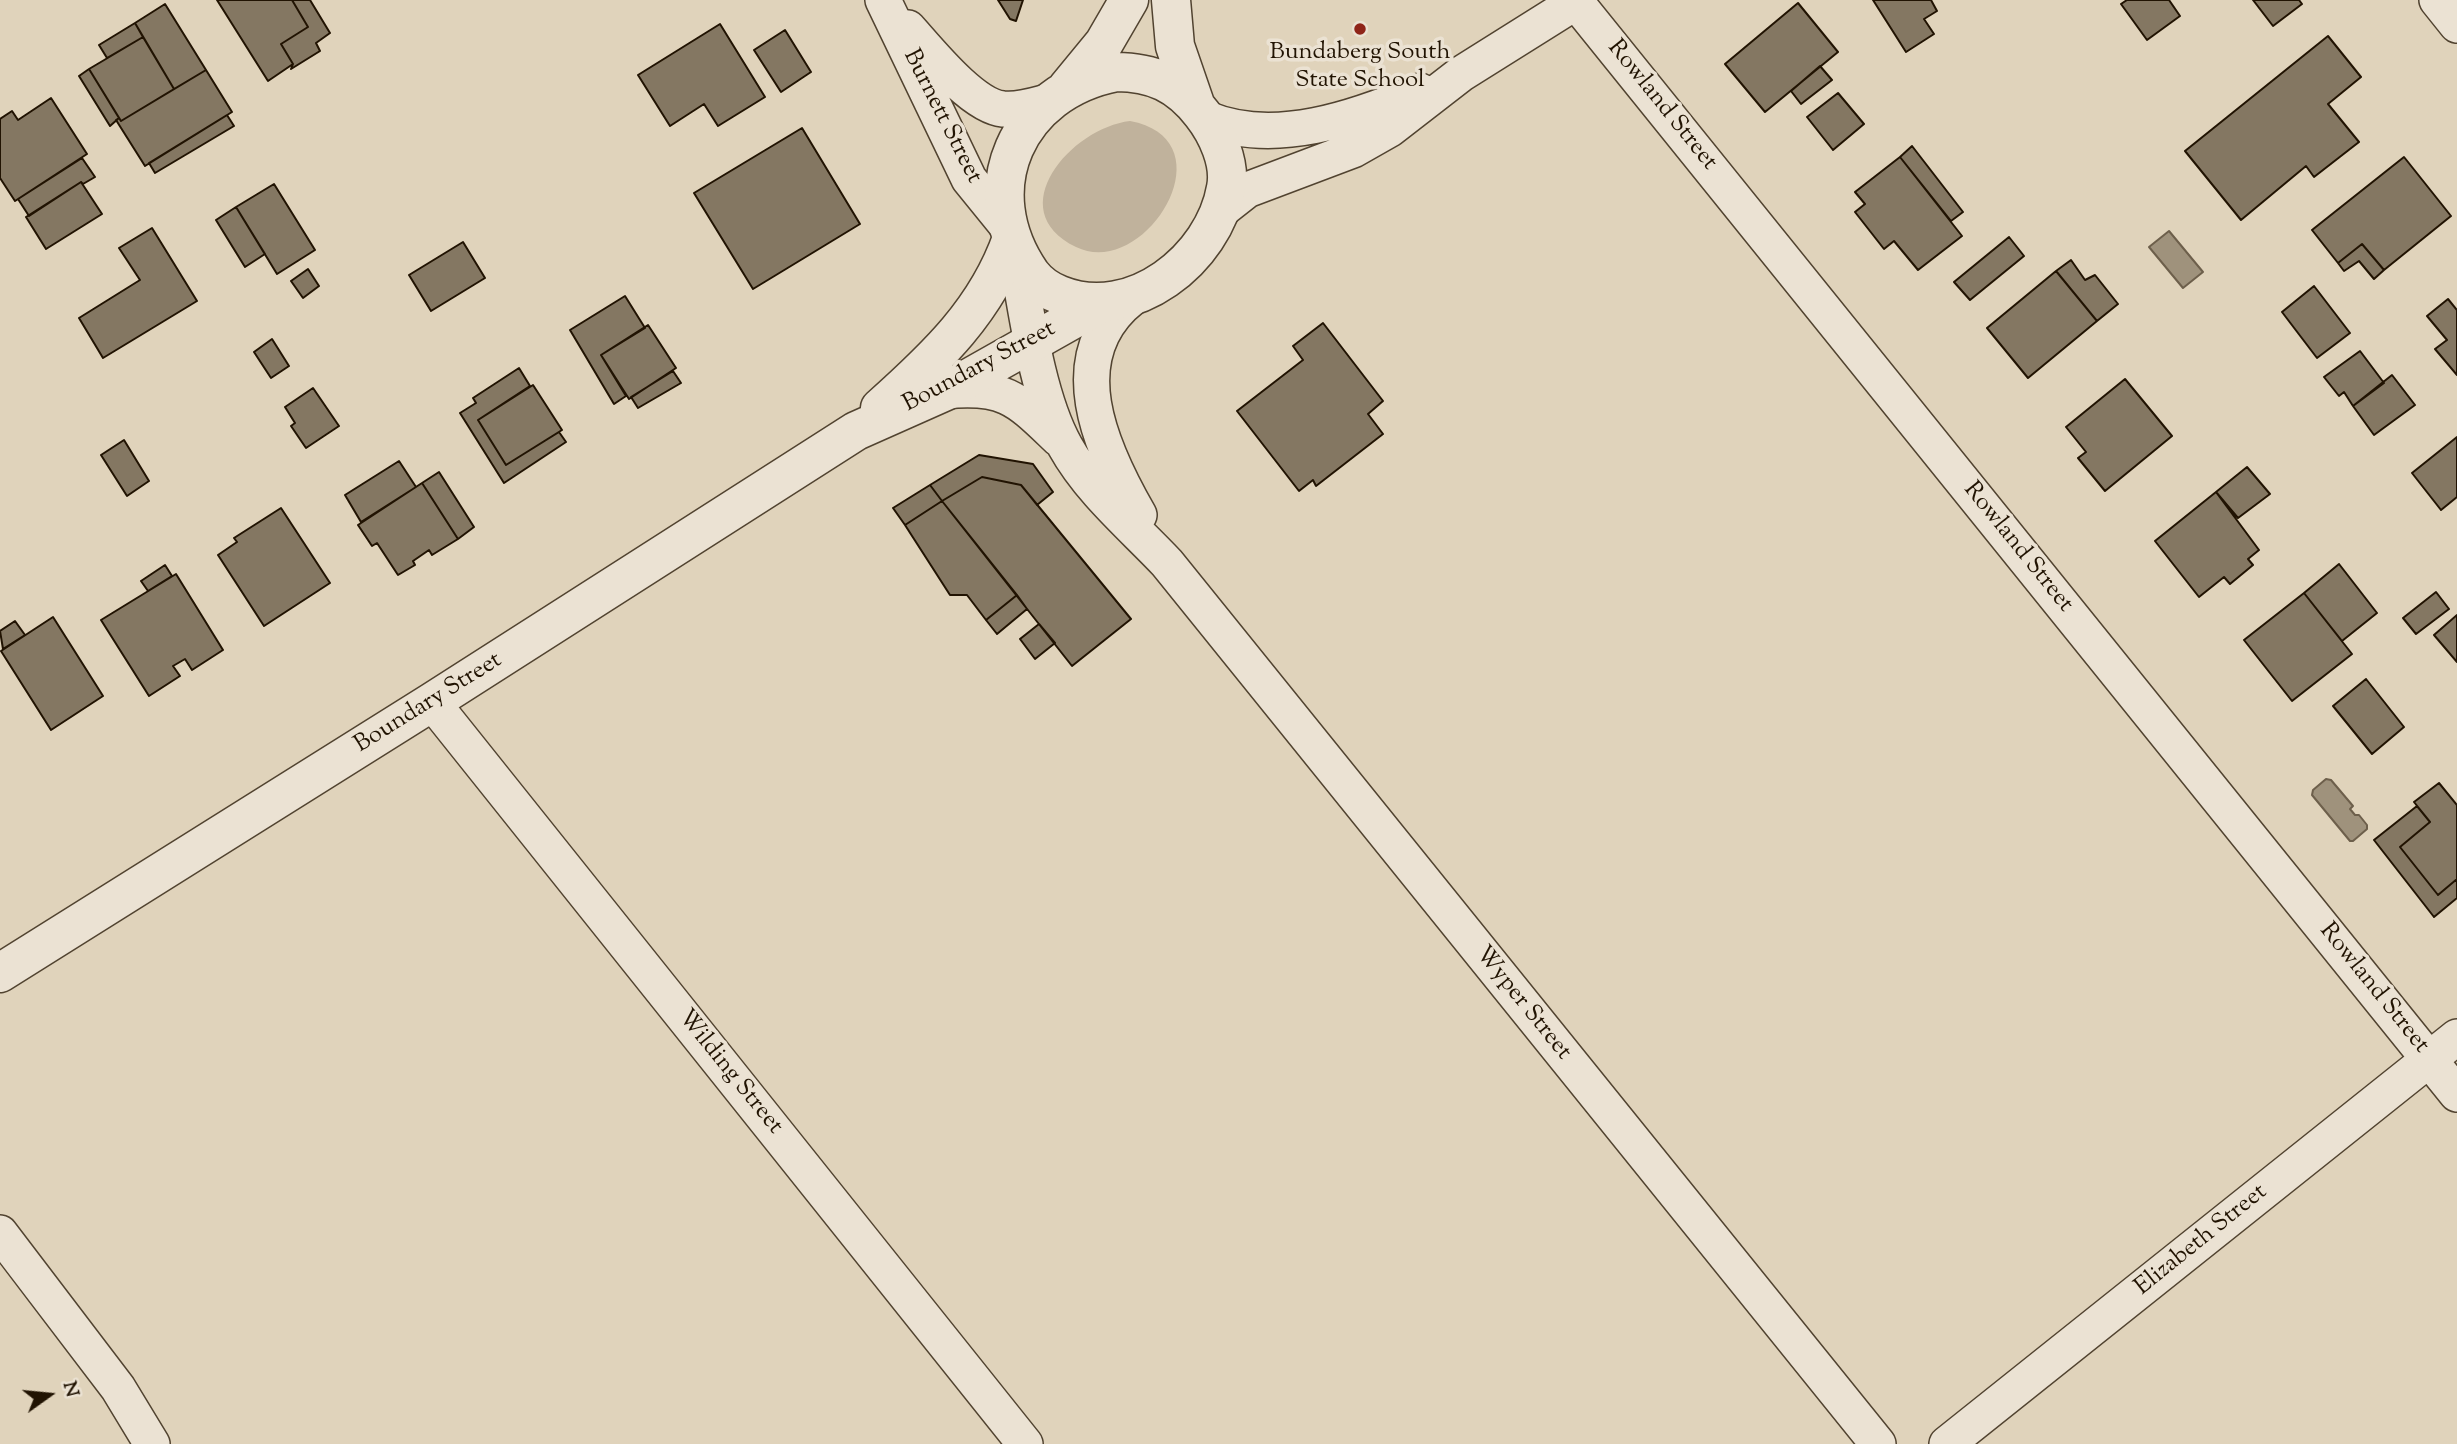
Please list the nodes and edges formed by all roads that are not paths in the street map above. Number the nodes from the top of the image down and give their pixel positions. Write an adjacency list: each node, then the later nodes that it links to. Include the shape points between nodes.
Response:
1 (1129, 0): 8 (street, via 1104,43)
2 (1171, 0): 9 (street, via 1175,46)
3 (2437, 0): 6 (street)
4 (884, 1): 8 (street, Burnett Street, via 957,83 999,109 1020,109); 11 (street, Burnett Street, via 969,179)
5 (1578, 1): 7 (street); 21 (street, Rowland Street)
6 (2457, 25)
7 (1461, 74): 9 (street, via 1389,104 1328,122 1248,131); 10 (street, via 1390,129 1353,150 1247,190)
8 (1059, 94): 9 (street, via 1088,78 1141,72 1168,81); 11 (street, via 1024,128 1010,153 1003,188)
9 (1201, 112): 10 (street, via 1219,141 1225,163 1227,186)
10 (1219, 212): 12 (street, via 1185,263 1161,283)
11 (1012, 237): 12 (street, via 1033,276 1050,291 1075,301); 13 (street, Wyper Street); 15 (street, Boundary Street, via 1002,268 966,325)
12 (1117, 300): 13 (street, Boundary Street); 17 (street, Wyper Street, via 1101,333 1092,368 1094,409 1111,466)
13 (1032, 341): 14 (street, Boundary Street); 16 (street, Wyper Street)
14 (946, 391): 15 (street, Boundary Street); 16 (street, via 998,392 1022,404)
15 (856, 431): 18 (street, Boundary Street)
16 (1064, 444): 17 (street, Wyper Street, via 1090,483)
17 (1167, 563): 26 (street, Wyper Street)
18 (432, 702): 19 (street, Boundary Street); 25 (street, Wilding Street)
19 (0, 973)
20 (2457, 1037): 21 (street, Elizabeth Street)
21 (2430, 1059): 22 (street, Rowland Street); 27 (street, Elizabeth Street)
22 (2457, 1094)
23 (0, 1233): 24 (street, via 118,1388)
24 (152, 1444)
25 (1025, 1444)
26 (1878, 1444)
27 (1947, 1444)

